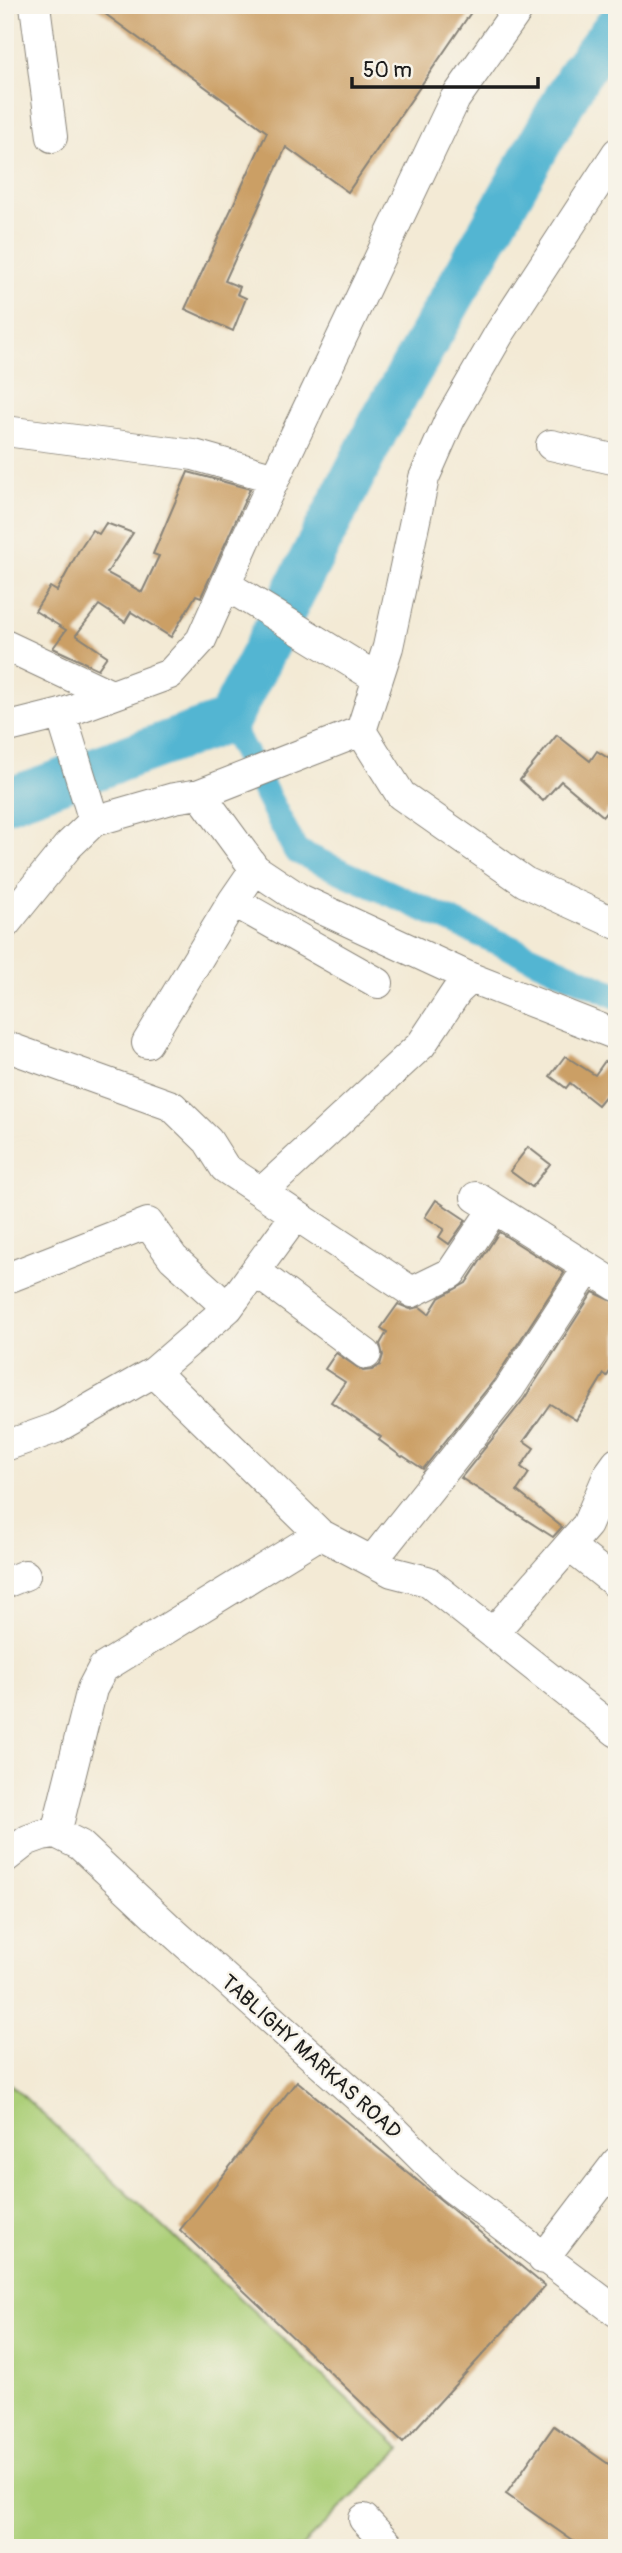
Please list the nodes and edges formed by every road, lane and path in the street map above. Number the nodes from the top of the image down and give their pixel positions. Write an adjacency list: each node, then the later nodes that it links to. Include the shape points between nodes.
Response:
1 (35, 5): 3 (street)
2 (521, 5): 8 (street, via 455,99)
3 (52, 137)
4 (617, 153): 11 (street, via 450,419 424,478 388,647)
5 (5, 430): 8 (street, via 194,456)
6 (551, 446): 7 (street)
7 (617, 460)
8 (275, 478): 9 (street)
9 (232, 589): 11 (street); 12 (street, via 201,640 170,674)
10 (5, 645): 12 (street)
11 (372, 674): 15 (street)
12 (111, 695): 13 (street)
13 (61, 714): 14 (street); 17 (street)
14 (5, 729)
15 (361, 731): 16 (street); 21 (street, via 401,795 525,882)
16 (200, 794): 17 (street); 18 (street)
17 (94, 821): 20 (street)
18 (255, 869): 19 (street); 22 (street, via 300,899)
19 (233, 901): 23 (street); 25 (street)
20 (5, 924)
21 (617, 924)
22 (471, 978): 24 (street); 27 (street, via 421,1045)
23 (378, 983)
24 (617, 1035)
25 (147, 1043)
26 (5, 1046): 27 (street, via 172,1106 208,1141 225,1168)
27 (262, 1192): 28 (street)
28 (296, 1215): 29 (street, via 411,1292 451,1273 485,1204); 30 (street)
29 (588, 1268): 32 (street); 40 (street, via 509,1389)
30 (255, 1272): 33 (street); 34 (street)
31 (5, 1279): 33 (street, via 148,1223 173,1258)
32 (617, 1286)
33 (228, 1308): 35 (street)
34 (366, 1354)
35 (154, 1372): 36 (street, via 56,1428); 38 (street)
36 (5, 1446)
37 (617, 1463): 39 (street, via 587,1525)
38 (320, 1534): 40 (street); 44 (street, via 103,1668 92,1689)
39 (569, 1546): 41 (street); 42 (street)
40 (372, 1561): 42 (street, via 392,1572 427,1581)
41 (617, 1584)
42 (492, 1633): 43 (street)
43 (617, 1732)
44 (56, 1833): 45 (street, via 28,1840); 47 (street, TABLIGHY MARKAS ROAD, via 80,1846 385,2121 450,2186)
45 (5, 1858)
46 (617, 2162): 47 (street)
47 (543, 2259): 48 (street, TABLIGHY MARKAS ROAD)
48 (617, 2312)
49 (364, 2519): 50 (street)
50 (391, 2548)

